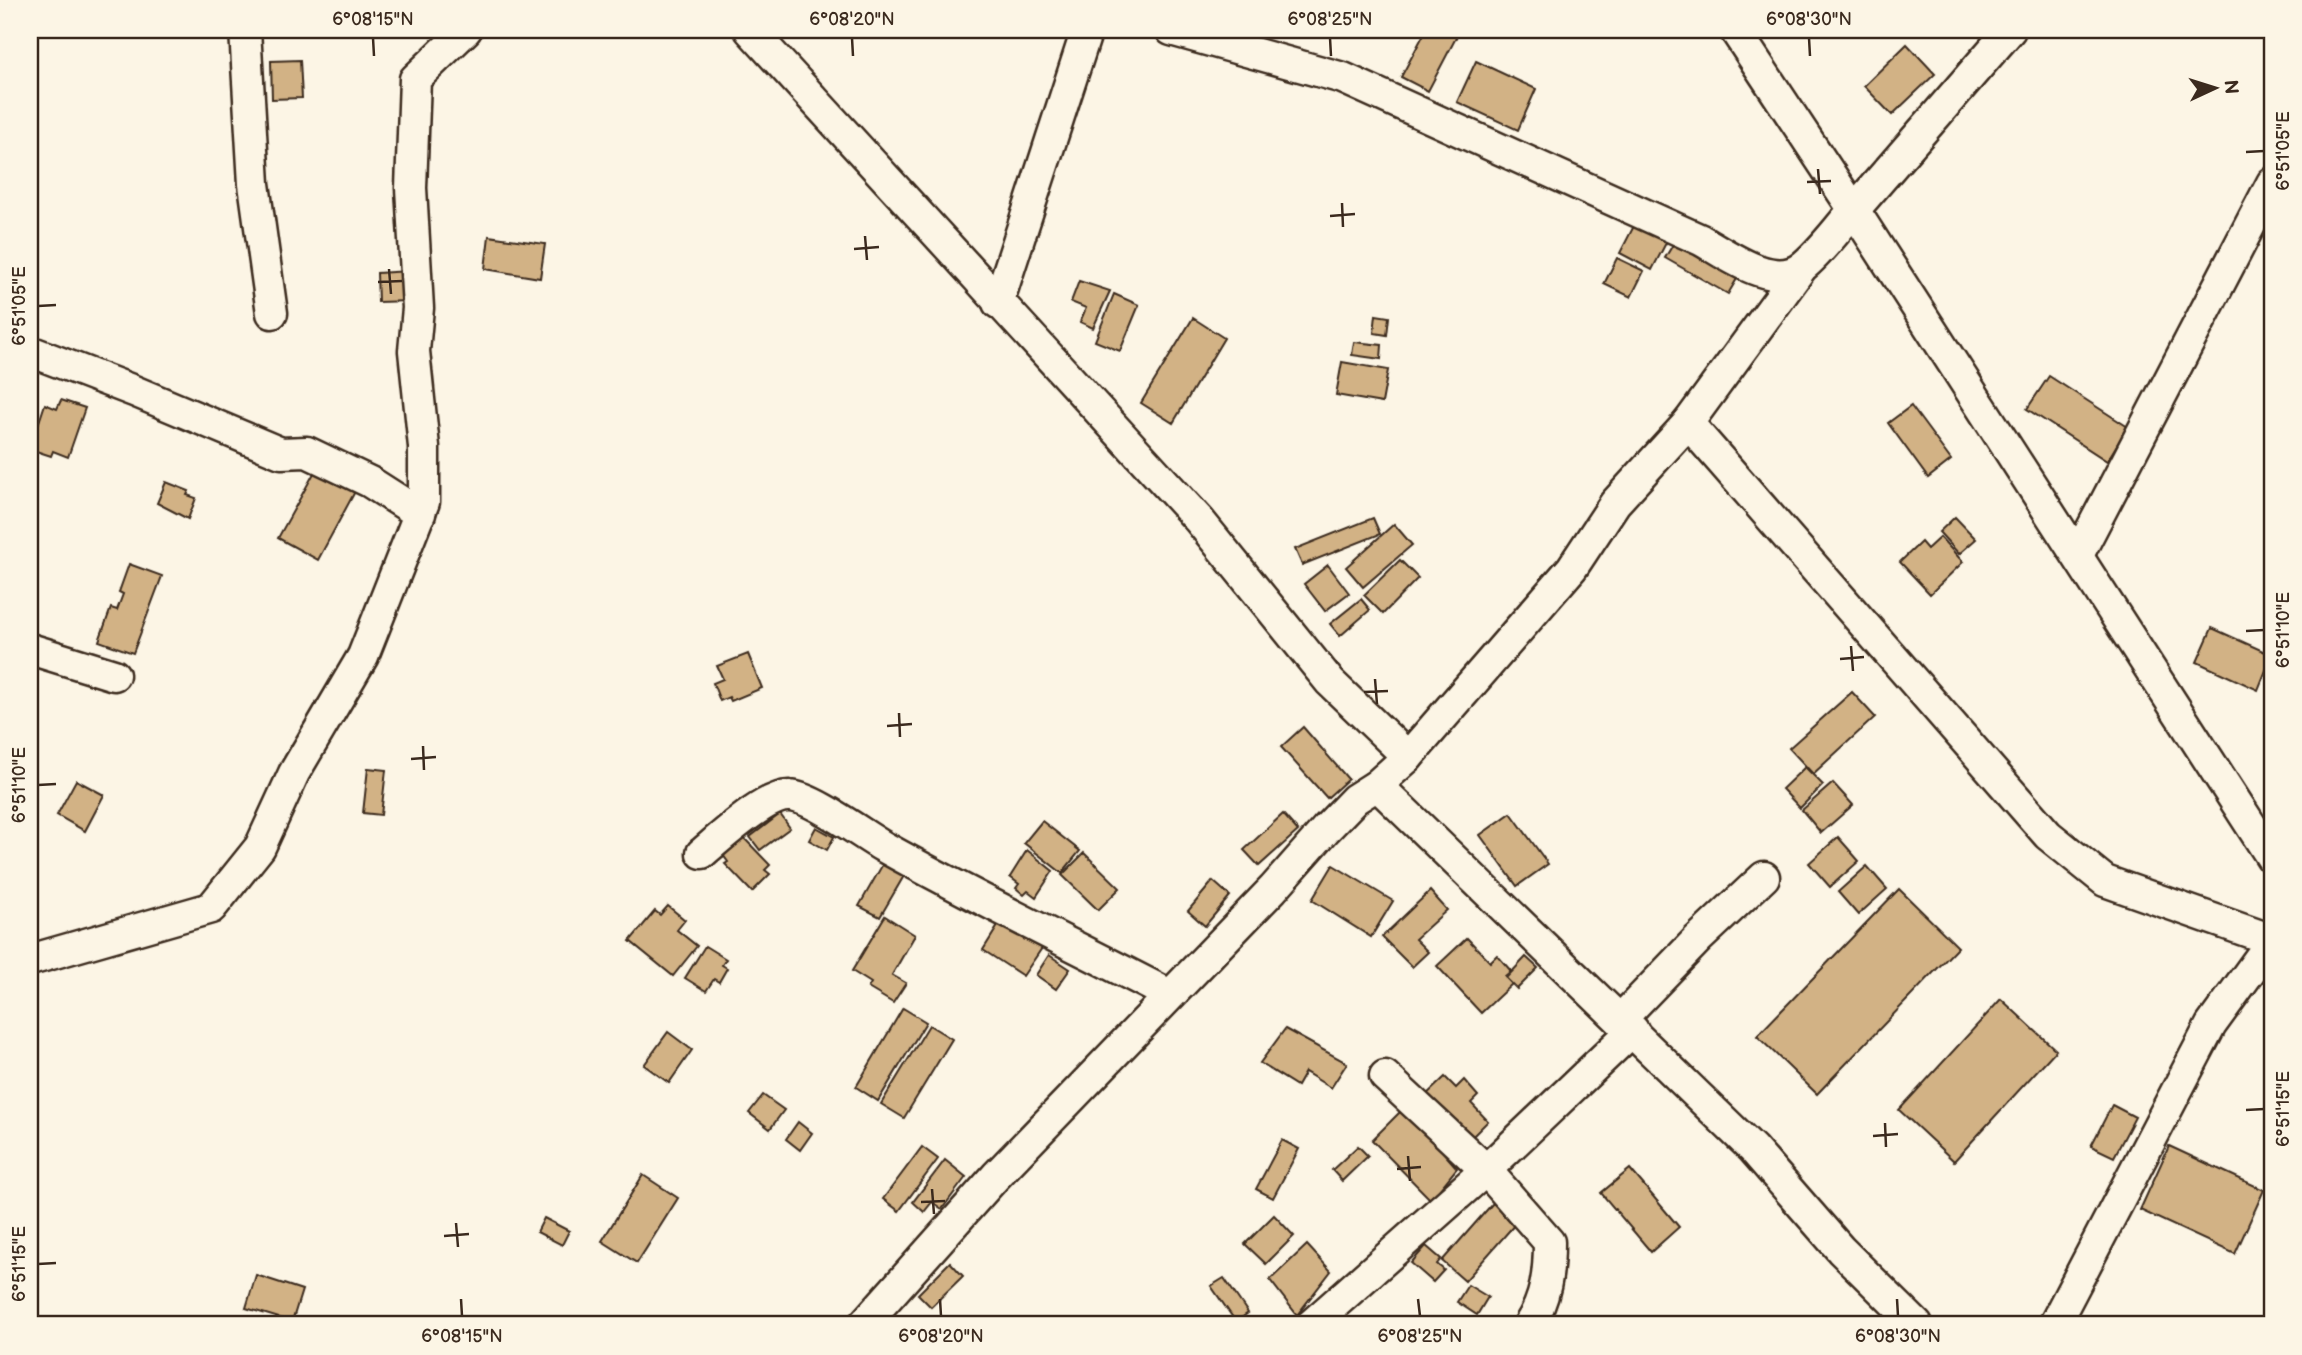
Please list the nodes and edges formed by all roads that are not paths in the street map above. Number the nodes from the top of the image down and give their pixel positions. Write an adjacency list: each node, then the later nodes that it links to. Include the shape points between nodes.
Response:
1 (244, 30): 12 (street, via 254,184)
2 (466, 30): 15 (street, via 415,79 411,188 418,308 414,351 424,447)
3 (750, 30): 11 (street)
4 (1087, 30): 11 (street)
5 (1171, 30): 10 (street, via 1343,78 1751,267 1775,275)
6 (1735, 30): 9 (street)
7 (2010, 30): 9 (street)
8 (2272, 183): 16 (street)
9 (1854, 210): 10 (street); 16 (street)
10 (1800, 270): 14 (street)
11 (998, 303): 19 (street, via 1199,520 1331,682)
12 (272, 313)
13 (30, 351): 15 (street, via 281,453 307,452 370,482)
14 (1688, 423): 19 (street, via 1615,503 1572,568); 24 (street, via 2048,835 2105,881)
15 (420, 514): 25 (street, via 363,656 294,773 260,847 211,908)
16 (2078, 555): 22 (street)
17 (33, 657): 18 (street)
18 (114, 676)
19 (1408, 757): 20 (street)
20 (1377, 785): 26 (street, via 1355,799); 27 (street)
21 (702, 853): 26 (street, via 772,801 789,796)
22 (2272, 858)
23 (1764, 877): 27 (street, via 1698,939)
24 (2272, 940): 34 (street, via 2211,1025)
25 (30, 960)
26 (1168, 994): 30 (street)
27 (1627, 1025): 29 (street); 33 (street, via 1753,1149 1841,1250)
28 (1385, 1076): 29 (street)
29 (1486, 1170): 31 (street); 32 (street, via 1549,1242 1542,1306)
30 (863, 1325)
31 (1311, 1325)
32 (1529, 1325)
33 (1917, 1325)
34 (2054, 1325)

